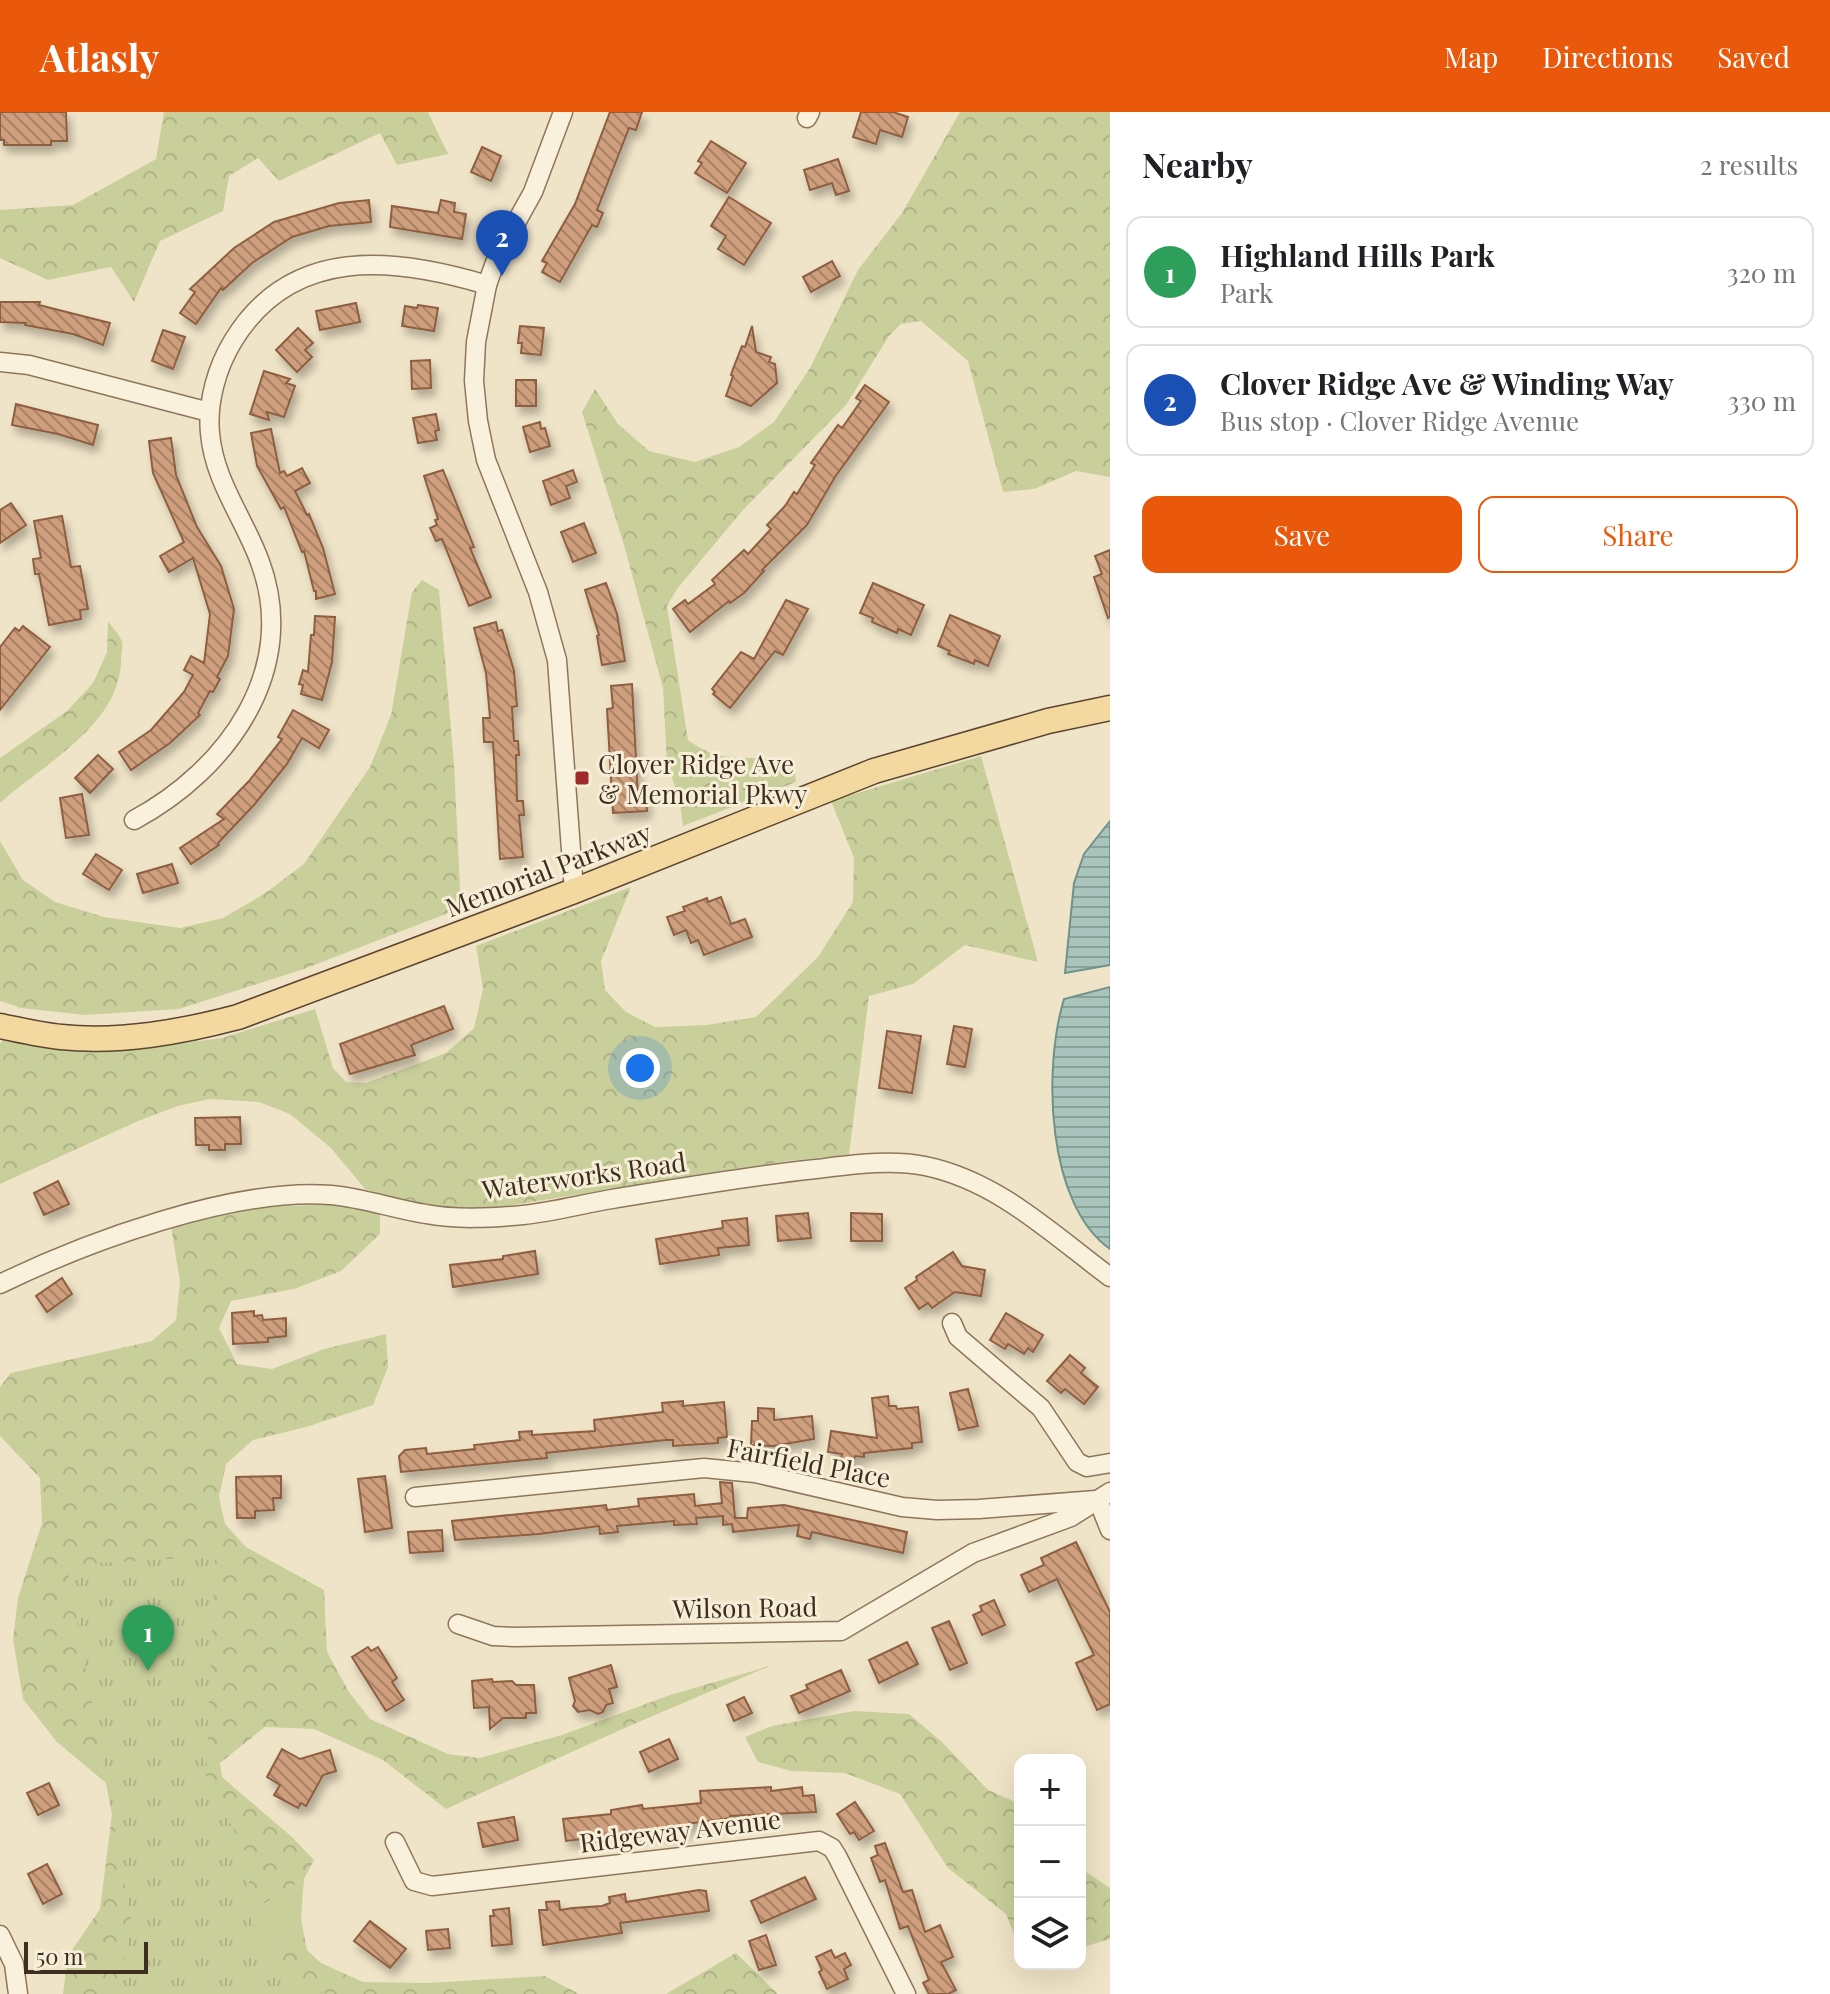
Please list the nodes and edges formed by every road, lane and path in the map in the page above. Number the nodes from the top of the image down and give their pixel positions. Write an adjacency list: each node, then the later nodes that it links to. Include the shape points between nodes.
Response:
1 (563, 112): 2 (street, via 533,192)
2 (487, 285): 4 (street, via 371,263 304,277 263,302 242,327 222,361); 7 (street, via 476,342 478,421 486,460 538,592 557,660)
3 (0, 362): 4 (street)
4 (209, 412): 6 (street, via 215,466 269,590 270,648 245,718 191,782)
5 (1110, 708): 7 (main road, Memorial Parkway, via 874,771)
6 (134, 820)
7 (574, 891): 8 (main road, Memorial Parkway, via 238,1017 183,1032 62,1037)
8 (0, 1026)
9 (1110, 1277): 10 (street, Waterworks Road, via 993,1191 923,1165 857,1164 524,1215 427,1215 329,1195 255,1200 154,1224)
10 (0, 1284)
11 (952, 1323): 12 (street, via 958,1337 1041,1408 1077,1462 1087,1467)
12 (1110, 1463)
13 (1104, 1496): 14 (street, Fairfield Place, via 937,1510 902,1507 755,1473 704,1468); 15 (street); 16 (street, Wilson Road, via 1071,1517 973,1553 841,1631 514,1637)
14 (415, 1497)
15 (1110, 1530)
16 (458, 1624)
17 (395, 1842): 20 (street, Ridgeway Avenue, via 414,1881 432,1886 819,1841 837,1856)
18 (0, 1935): 19 (street, via 14,1964)
19 (18, 1994)
20 (906, 1994)

